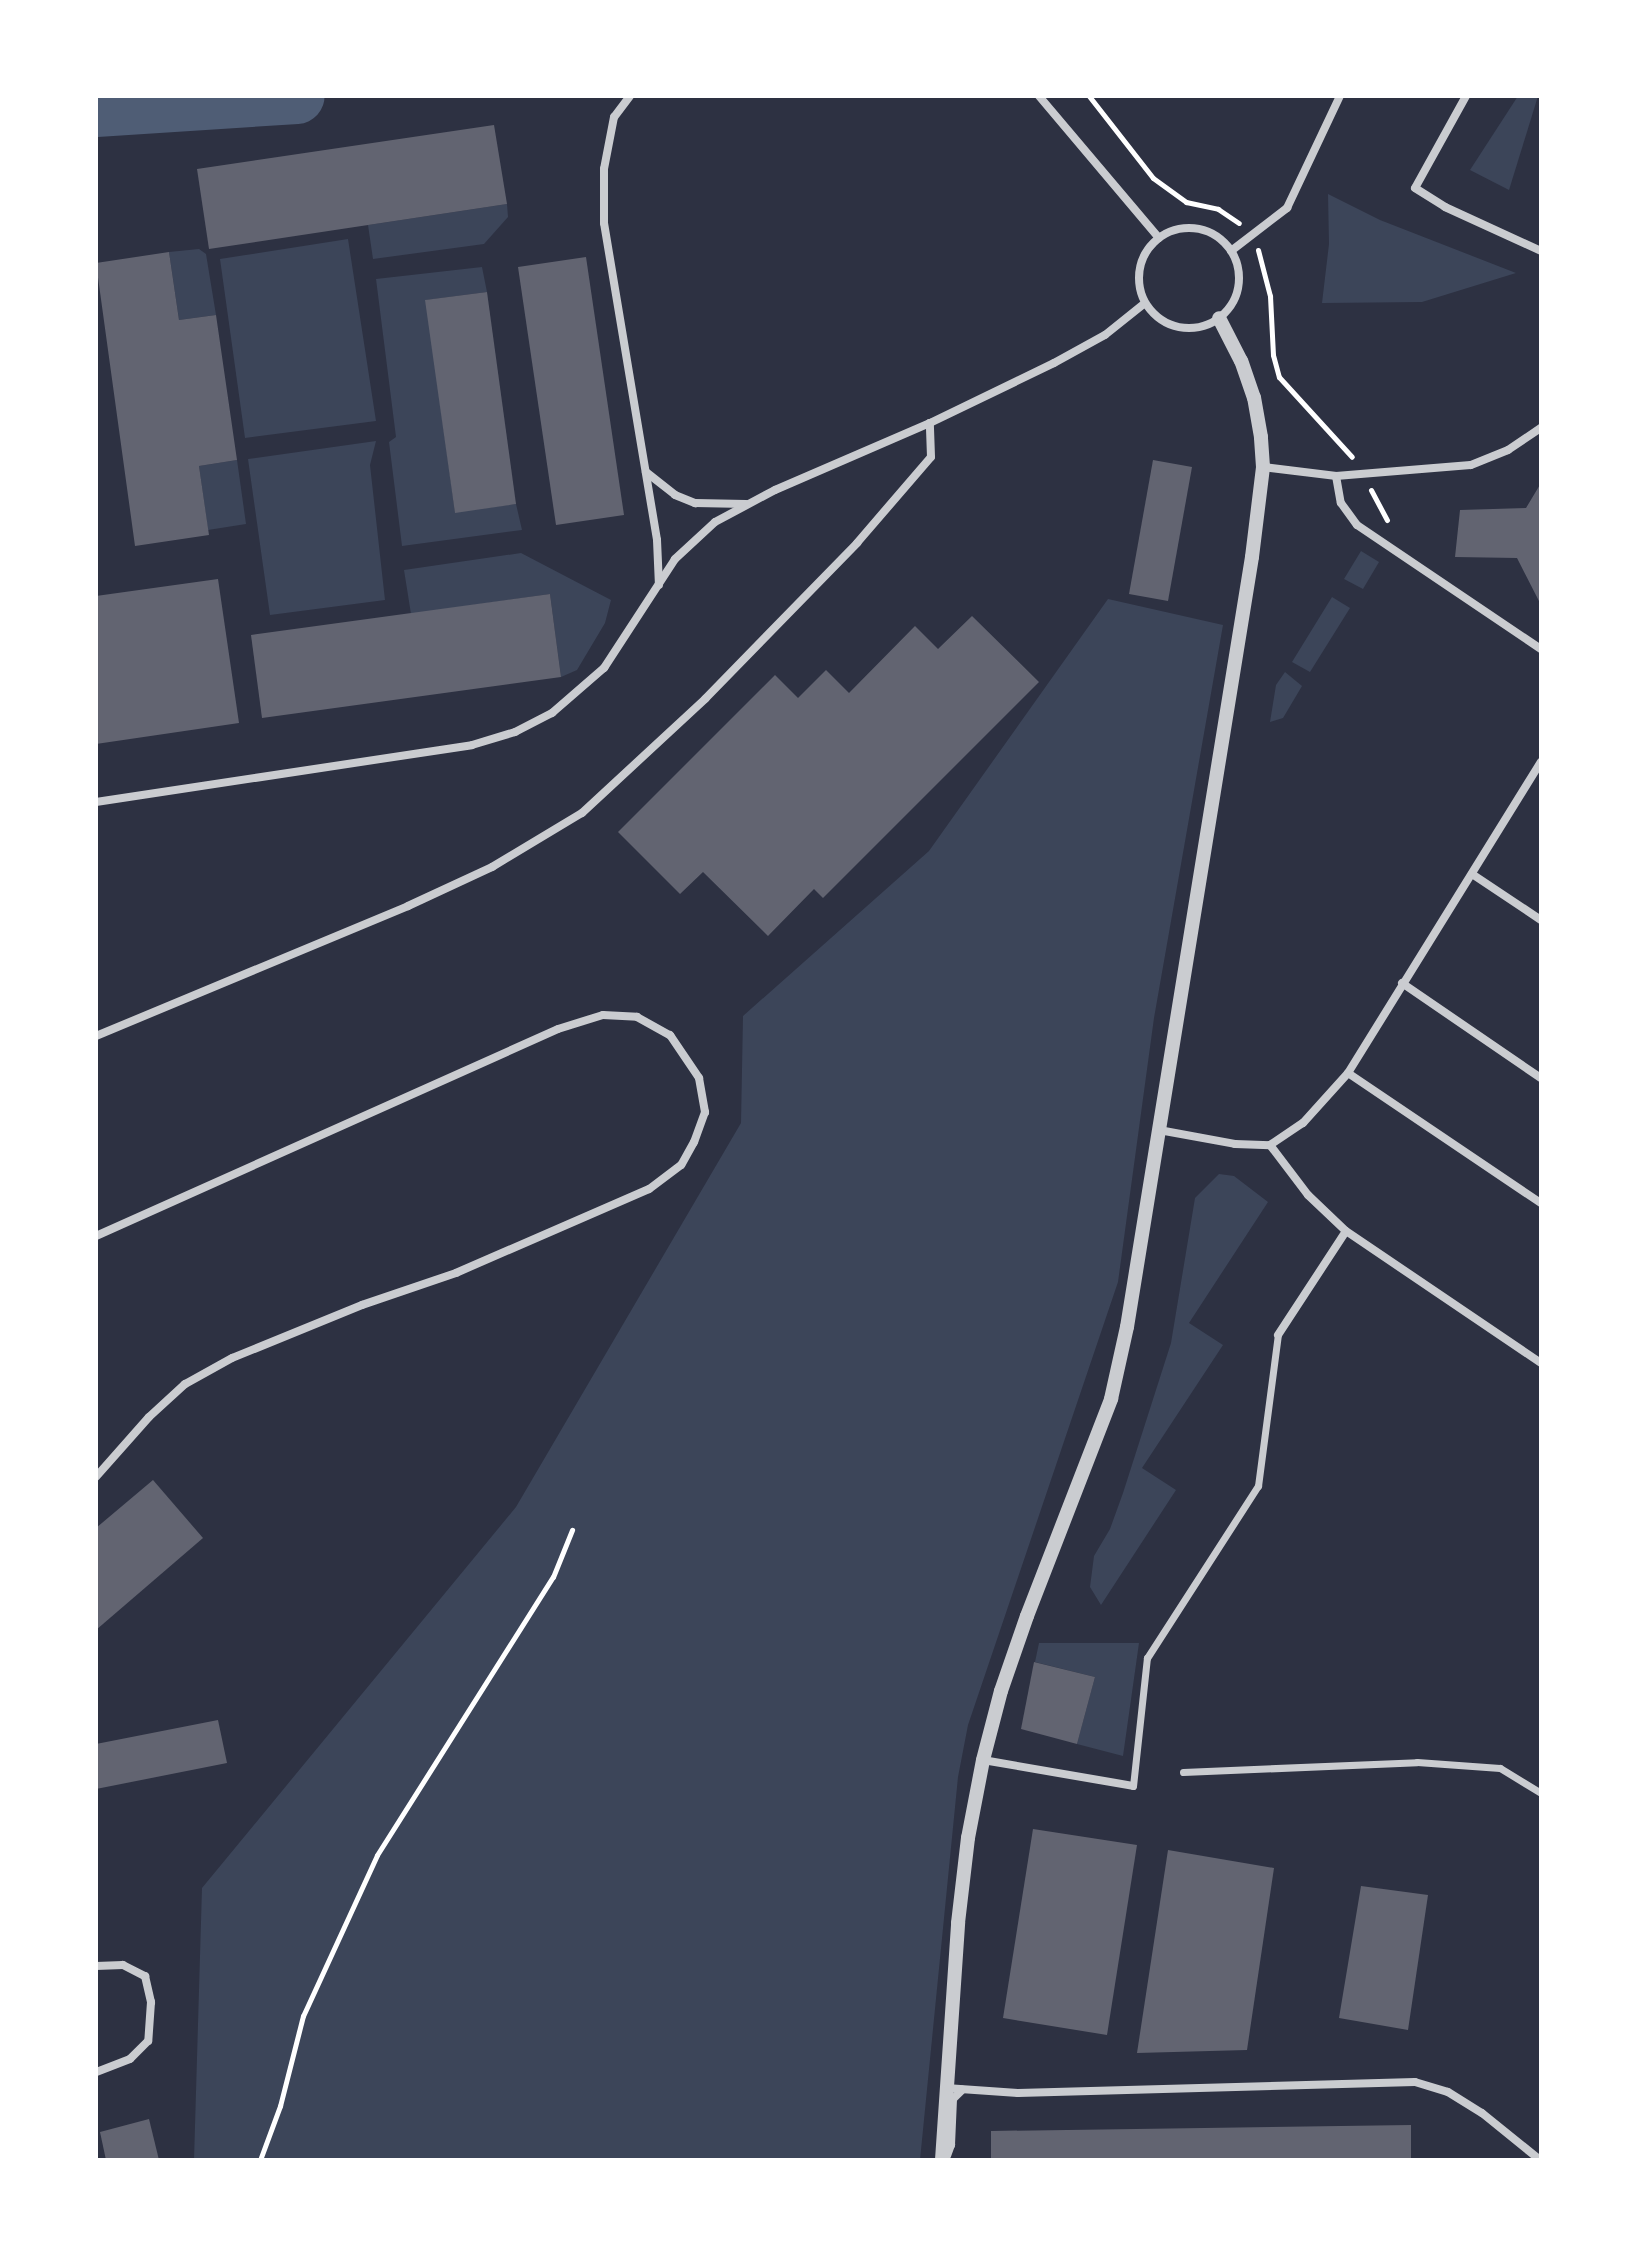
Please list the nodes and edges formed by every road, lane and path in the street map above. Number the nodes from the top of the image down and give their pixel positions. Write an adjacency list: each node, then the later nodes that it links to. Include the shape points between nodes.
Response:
1 (630, 96): 15 (street, via 614,117 604,169 604,223)
2 (1039, 96): 7 (street)
3 (1089, 96): 6 (path, via 1153,178 1186,202 1234,217)
4 (1340, 96): 6 (street, via 1287,208)
5 (1466, 96): 9 (street, via 1415,188)
6 (1252, 236): 8 (street); 16 (path, via 1270,296 1279,377)
7 (1159, 238): 8 (street, via 1173,230 1206,231); 10 (street, via 1148,248 1139,276)
8 (1231, 251): 11 (street, via 1237,265 1237,294)
9 (1541, 251)
10 (1145, 303): 11 (street, via 1165,323 1179,327 1207,325); 12 (street, via 1105,335)
11 (1219, 318): 14 (street, via 1254,398)
12 (930, 423): 18 (street); 26 (street, via 931,457 866,533 705,699 582,813 492,867 408,906)
13 (1541, 428): 16 (street, via 1508,450 1471,465)
14 (1263, 467): 17 (street); 29 (street)
15 (646, 472): 18 (street, via 695,503); 19 (street)
16 (1363, 475): 17 (street)
17 (1336, 476): 20 (street, via 1341,503 1357,525)
18 (751, 504): 19 (street, via 715,522 675,559)
19 (659, 585): 22 (street, via 604,668 552,713 515,732 472,745)
20 (1541, 649)
21 (1541, 762): 23 (street)
22 (96, 802)
23 (1472, 874): 24 (street); 25 (street)
24 (1541, 920)
25 (1402, 983): 27 (street); 28 (street)
26 (96, 1036)
27 (1348, 1073): 30 (street, via 1303,1123); 31 (street)
28 (1541, 1078)
29 (1159, 1130): 30 (street); 38 (street, via 1111,1399 1027,1616)
30 (1270, 1145): 32 (street, via 1308,1195)
31 (1541, 1203)
32 (1346, 1231): 34 (street); 35 (street)
33 (96, 1236): 36 (street, via 558,1029 603,1015 637,1017 670,1035 699,1078 705,1112 694,1142 681,1165 649,1189 456,1273 232,1358 185,1384)
34 (1278, 1335): 40 (street, via 1258,1486 1147,1658)
35 (1541, 1363)
36 (96, 1477)
37 (572, 1530): 47 (path, via 553,1577 371,1867 303,2016)
38 (983, 1760): 40 (street); 43 (street, via 968,1838)
39 (1183, 1772): 41 (street, via 1417,1762 1500,1768)
40 (1133, 1786)
41 (1541, 1793)
42 (96, 1966): 44 (street, via 123,1965 145,1976 151,2002 148,2041 130,2059)
43 (949, 2042): 45 (street); 46 (street, via 953,2074)
44 (96, 2072)
45 (946, 2088): 46 (street); 48 (street)
46 (962, 2090): 48 (street, via 953,2099 951,2145); 49 (street, via 1415,2082 1448,2092 1482,2113)
47 (260, 2160)
48 (944, 2160)
49 (1540, 2160)

